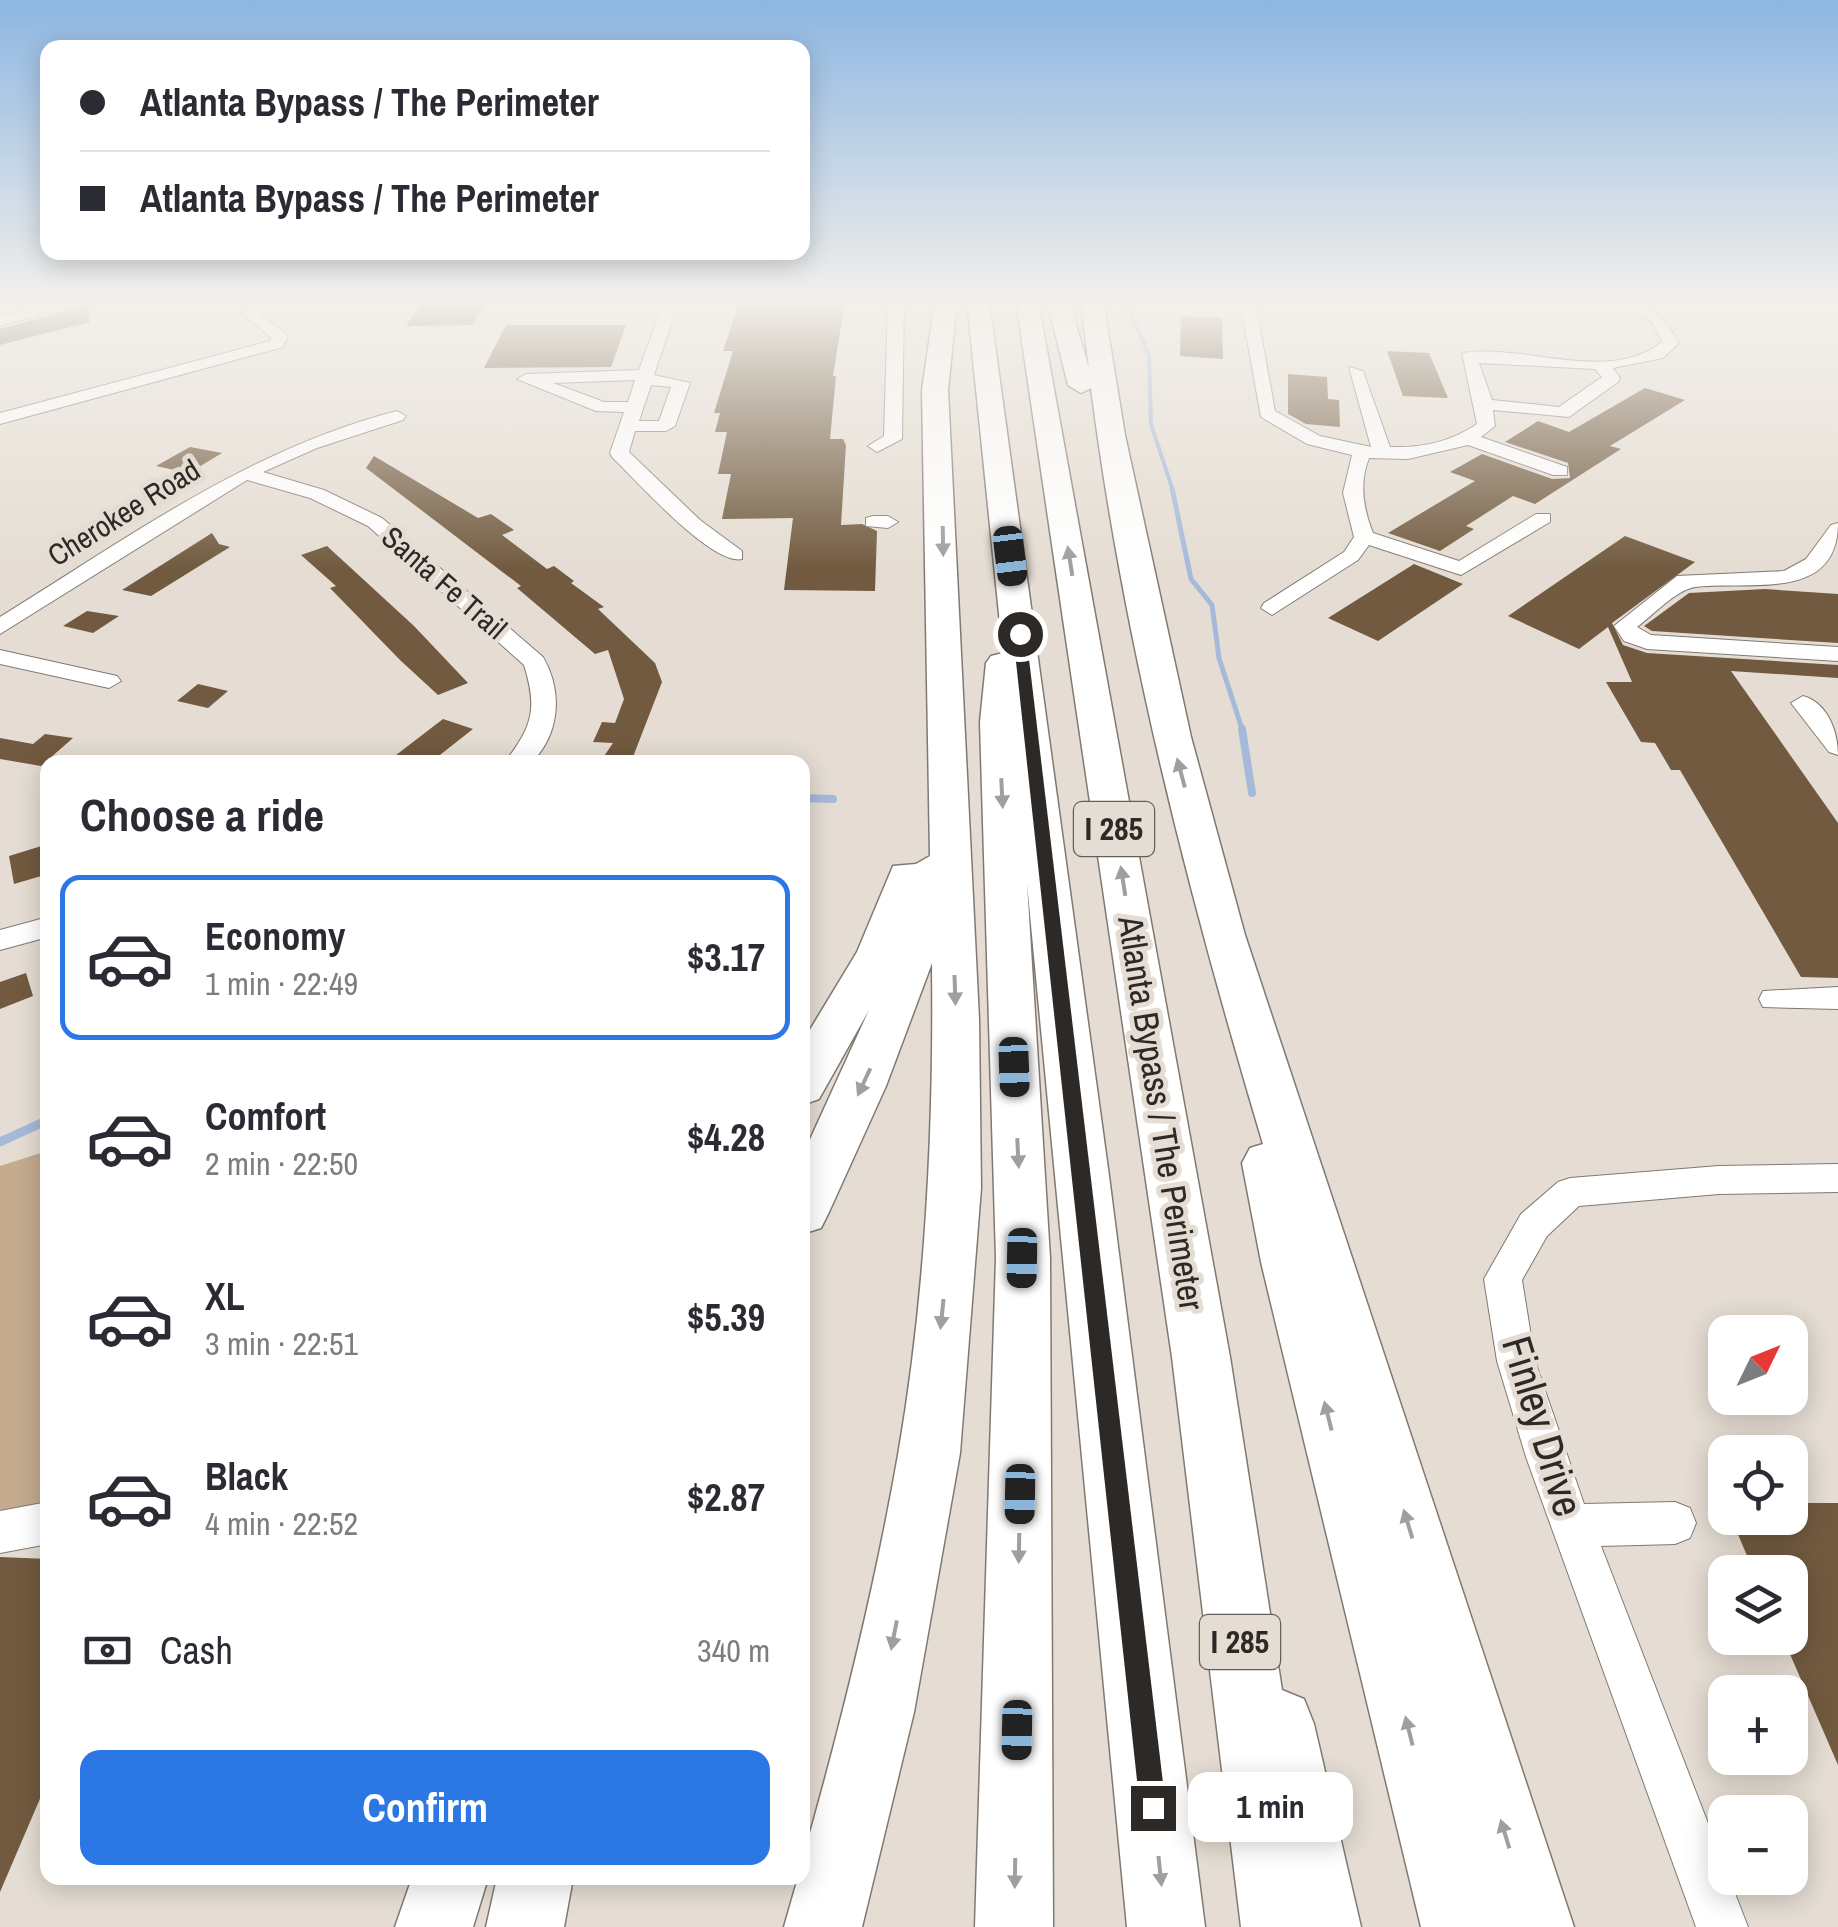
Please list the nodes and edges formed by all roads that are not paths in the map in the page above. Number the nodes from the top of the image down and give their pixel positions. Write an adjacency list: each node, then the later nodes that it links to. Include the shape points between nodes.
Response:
1 (104, 391): 20 (street)
2 (560, 391): 17 (street, via 602,406)
3 (640, 391): 17 (street)
4 (678, 391): 16 (street)
5 (892, 391): 23 (street)
6 (919, 391): 24 (highway)
7 (936, 391): 24 (highway)
8 (989, 391): 32 (highway, I 285)
9 (1042, 391): 54 (highway, Atlanta Bypass / The Perimeter / I 285, one-way to 9)
10 (1082, 391): 35 (highway)
11 (1104, 391): 35 (highway)
12 (1263, 391): 25 (street, via 1267,414 1317,442)
13 (1360, 391): 25 (street)
14 (1479, 391): 18 (street)
15 (1594, 391): 18 (street, via 1563,413)
16 (674, 402): 17 (street); 21 (street, via 666,426)
17 (636, 404): 21 (street)
18 (1483, 404): 22 (street, via 1486,426)
19 (396, 416): 27 (street, Cherokee Road)
20 (0, 419)
21 (628, 426): 31 (street, via 620,453 693,524)
22 (1471, 440): 25 (street, via 1438,452); 26 (street)
23 (885, 442)
24 (940, 443): 42 (highway, one-way to 42)
25 (1373, 450): 30 (street, via 1356,463 1352,513)
26 (1560, 471)
27 (244, 473): 37 (street, Cherokee Road); 44 (street, Santa Fe Trail, via 318,494 375,522 535,662 545,691 543,723)
28 (1543, 518): 30 (street, via 1461,569)
29 (1836, 534): 33 (street)
30 (1364, 537): 36 (street, via 1351,556)
31 (735, 554)
32 (1010, 556): 64 (highway, one-way to 64, via 998,722 1022,1258); 65 (highway, I 285, one-way to 65)
33 (1813, 562): 34 (street); 38 (street, via 1764,581 1686,581 1625,626 1647,642)
34 (1838, 574)
35 (1143, 593): 47 (highway, one-way to 35)
36 (1272, 608)
37 (0, 627)
38 (1838, 654)
39 (0, 657): 40 (street)
40 (110, 681)
41 (1803, 704): 43 (street)
42 (947, 714): 45 (highway); 51 (highway, via 928,812 894,916)
43 (1838, 747)
44 (527, 755)
45 (950, 788): 53 (highway, one-way to 53, via 907,978); 63 (highway, one-way to 63, via 954,1188 929,1453 879,1712)
46 (40, 929): 48 (street)
47 (1223, 935): 68 (highway, one-way to 47, via 1288,1262); 69 (highway, one-way to 47)
48 (0, 940)
49 (1838, 998): 50 (street)
50 (1774, 999)
51 (810, 1073)
52 (1838, 1178): 57 (street, Finley Drive, via 1596,1187 1570,1192 1534,1225 1503,1279 1516,1361)
53 (810, 1195)
54 (1200, 1358): 66 (highway, Atlanta Bypass / The Perimeter / I 285); 67 (highway)
55 (1674, 1523): 57 (street)
56 (40, 1525): 58 (street)
57 (1574, 1525): 70 (street, Finley Drive)
58 (0, 1532)
59 (448, 1885): 61 (highway)
60 (534, 1885): 62 (highway)
61 (434, 1927)
62 (524, 1927)
63 (823, 1927)
64 (1014, 1927)
65 (1166, 1927)
66 (1280, 1927)
67 (1322, 1927)
68 (1460, 1927)
69 (1535, 1927)
70 (1722, 1927)

